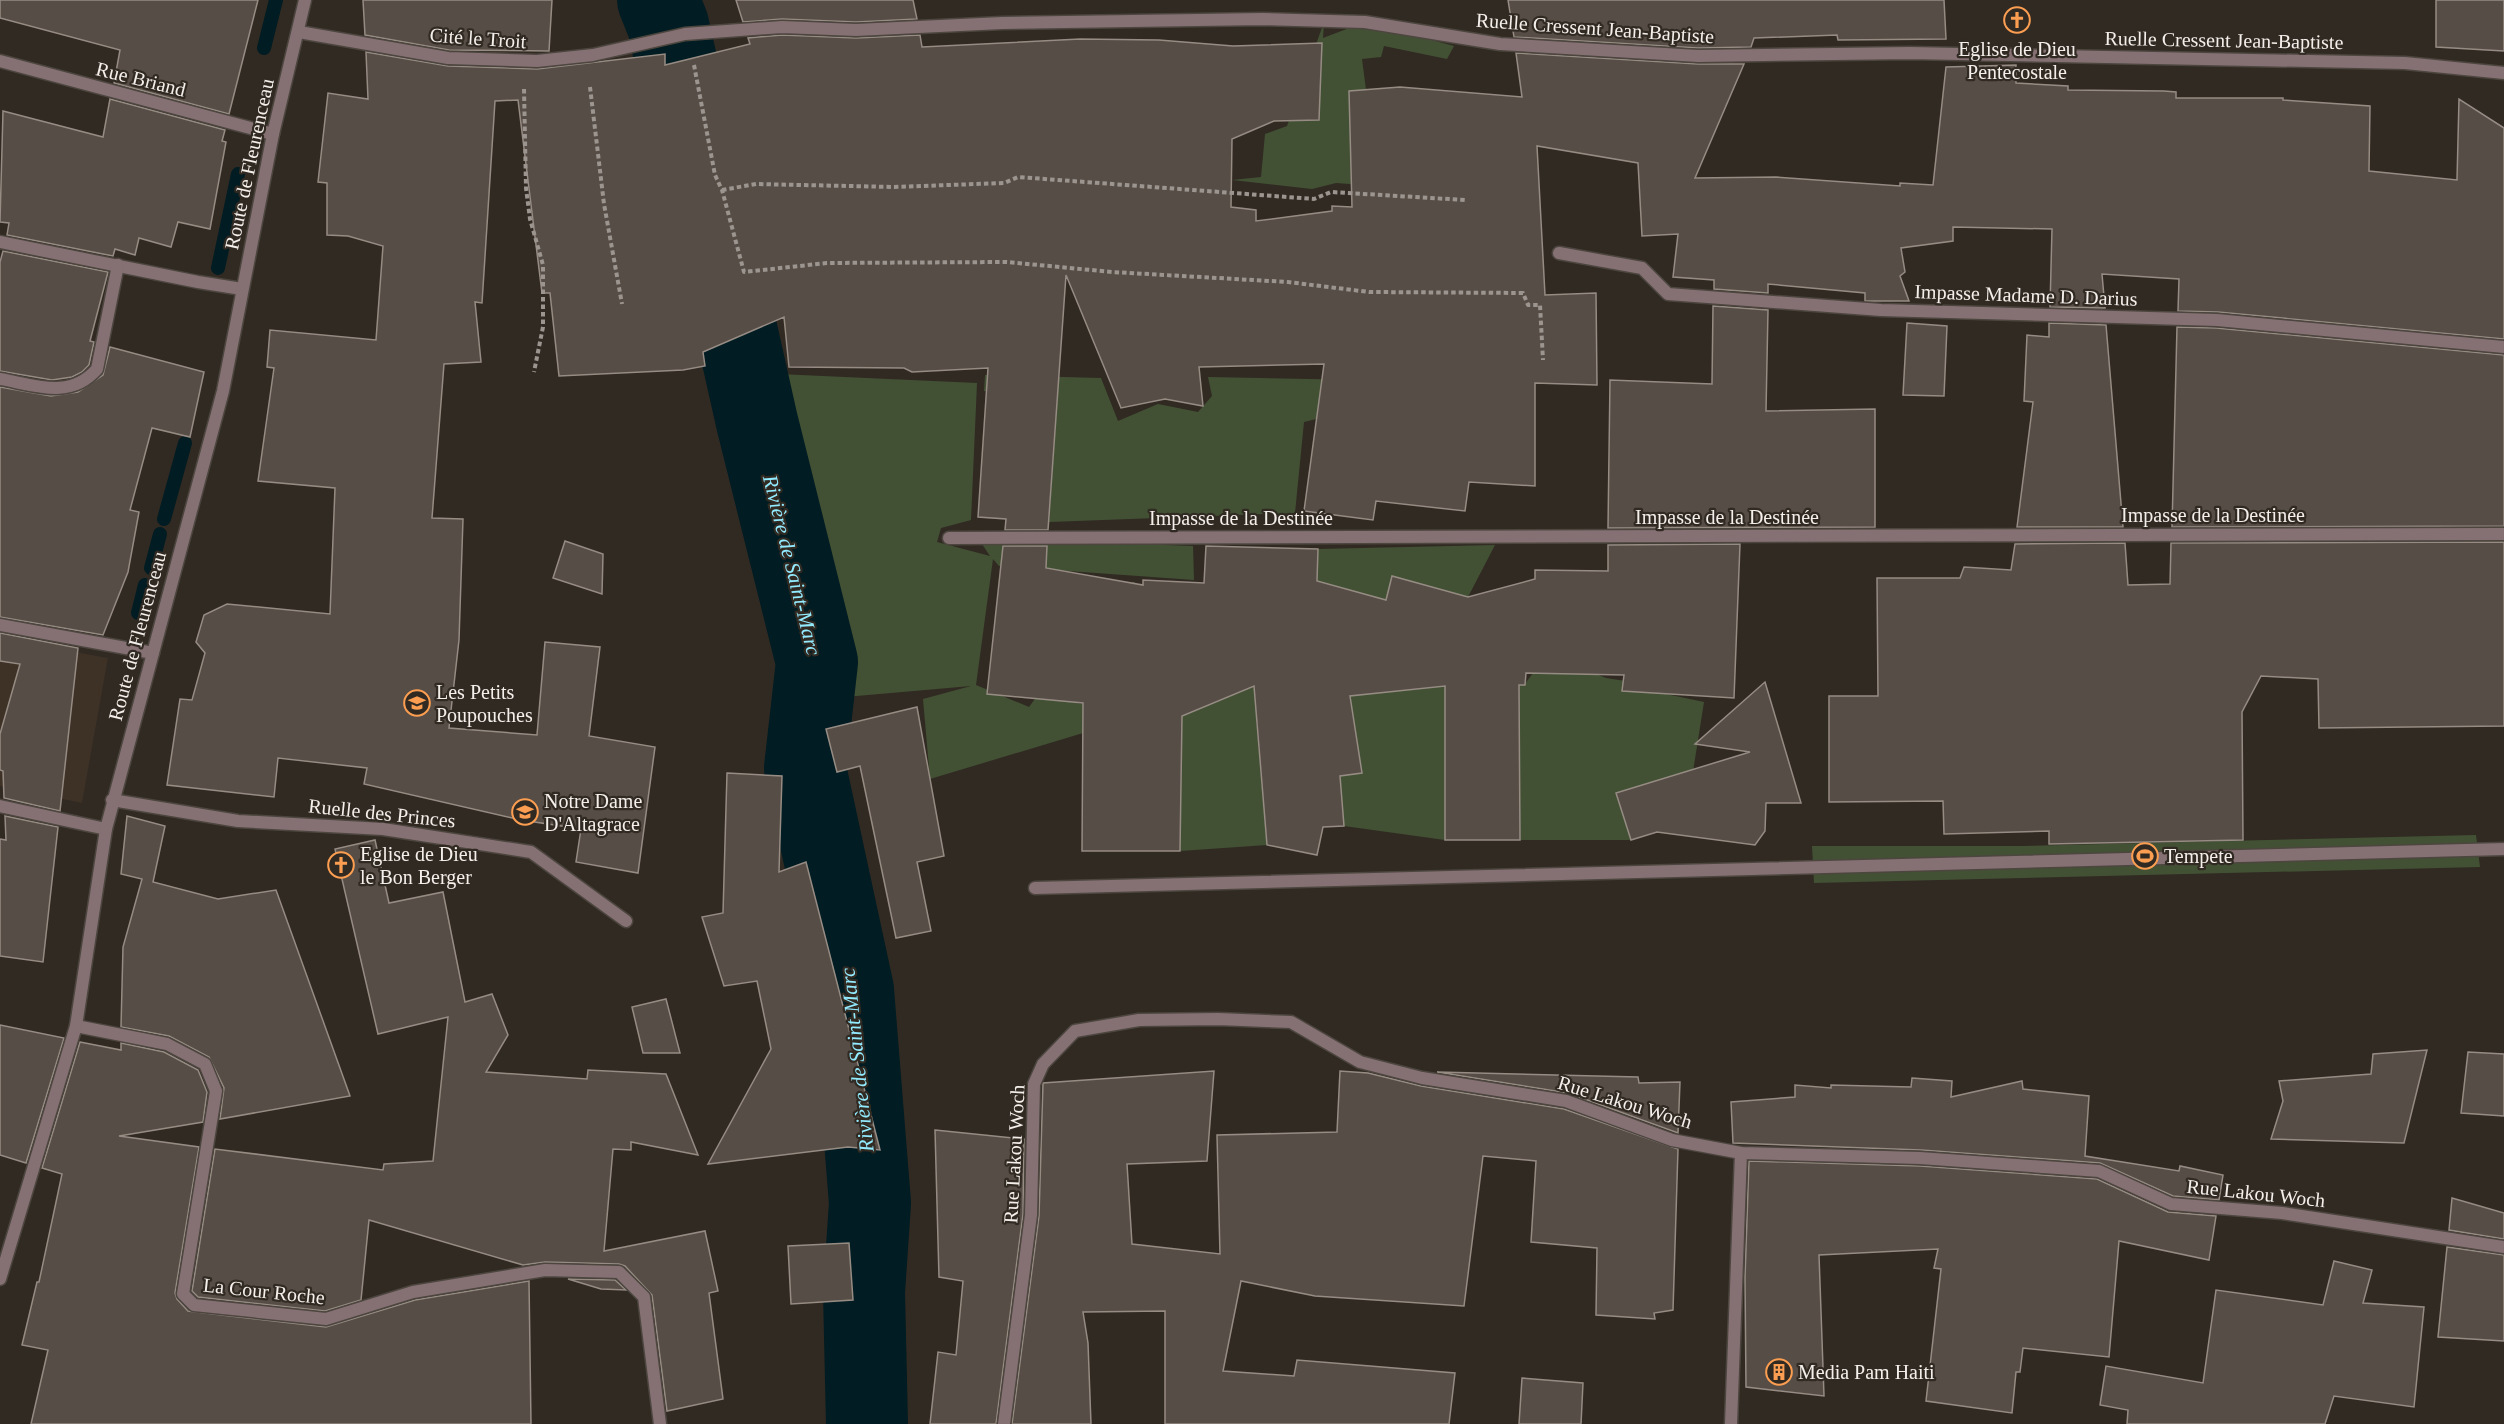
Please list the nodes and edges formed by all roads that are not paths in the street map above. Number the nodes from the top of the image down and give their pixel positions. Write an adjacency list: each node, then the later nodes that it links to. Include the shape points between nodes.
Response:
1 (305, 0): 2 (street, Route de Fleurenceau)
2 (299, 32): 3 (street, Cité le Troit, via 448,58 525,61 587,56); 6 (street, Route de Fleurenceau)
3 (654, 42): 5 (street, Ruelle Cressent Jean-Baptiste, via 688,34 782,27 856,30 1002,23 1263,19 1365,22 1500,44 1698,56 1910,53 2405,63)
4 (0, 61): 6 (street, Rue Briand)
5 (2504, 73)
6 (273, 134): 10 (street, Route de Fleurenceau)
7 (0, 242): 9 (street)
8 (1559, 253): 11 (street, Impasse Madame D. Darius, via 1642,268 1668,294 1881,310 2217,320)
9 (118, 266): 10 (street); 12 (street, via 97,369 87,381 59,389)
10 (242, 289): 16 (street, Route de Fleurenceau, via 223,391)
11 (2504, 347)
12 (0, 379)
13 (2504, 534): 14 (street, Impasse de la Destinée)
14 (949, 538)
15 (0, 625): 16 (street)
16 (153, 653): 17 (street, Route de Fleurenceau)
17 (112, 800): 19 (street, Route de Fleurenceau); 22 (street, Ruelle des Princes, via 238,821 383,829 531,852)
18 (0, 806): 19 (street)
19 (106, 829): 23 (street, Route de Fleurenceau)
20 (2504, 849): 21 (street)
21 (1035, 888)
22 (626, 921)
23 (76, 1026): 26 (street, Route de Fleurenceau); 27 (street, La Cour Roche, via 167,1044 205,1064 216,1091 183,1294 194,1305 327,1319 413,1292 545,1270 619,1272 644,1297)
24 (1741, 1153): 25 (street, Rue Lakou Woch, via 1920,1158 2099,1171 2171,1204 2282,1213); 28 (street, Rue Lakou Woch, via 1672,1140 1566,1101 1422,1078 1360,1062 1291,1022 1139,1020 1076,1031 1043,1064 1034,1084 1031,1215); 29 (street)
25 (2504, 1247)
26 (0, 1280)
27 (660, 1424)
28 (1005, 1424)
29 (1731, 1424)

